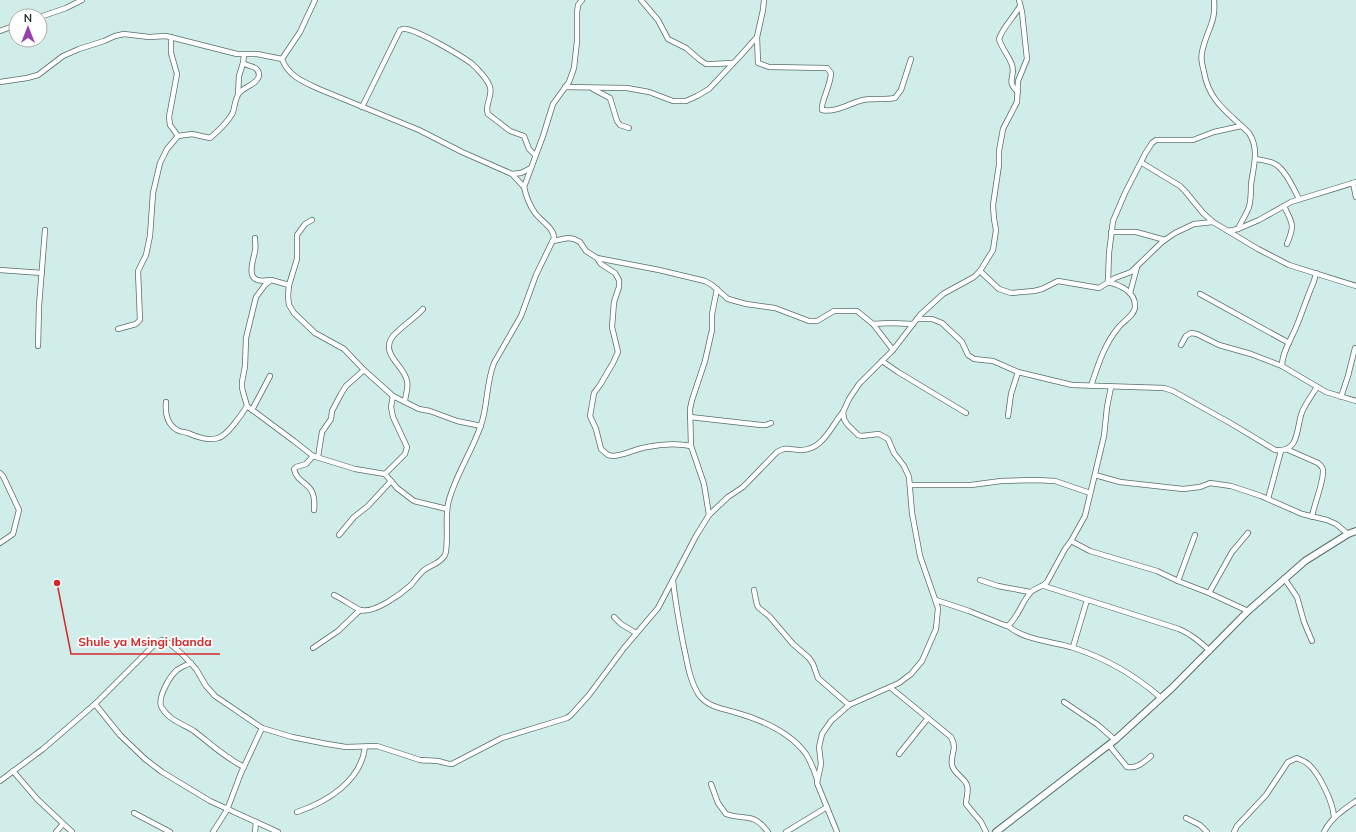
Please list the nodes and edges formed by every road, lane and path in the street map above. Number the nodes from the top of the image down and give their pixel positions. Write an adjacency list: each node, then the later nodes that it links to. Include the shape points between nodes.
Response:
1 (82, 0): 9 (street)
2 (315, 0): 13 (street, via 300,32)
3 (582, 0): 18 (street, via 577,13 574,68)
4 (641, 0): 16 (street, via 658,20 668,39 686,48 706,64)
5 (764, 0): 11 (street)
6 (1019, 0): 8 (street)
7 (1214, 0): 23 (street, via 1212,25 1202,50 1201,61 1205,81 1220,105)
8 (1020, 6): 20 (street, via 1027,59 1018,81); 20 (street, via 999,39 1014,70 1012,87)
9 (48, 14)
10 (171, 37): 12 (street); 17 (street, via 124,34 115,36 63,56 38,75); 25 (street, via 171,53 176,74 169,117 170,125)
11 (756, 37): 14 (street, via 758,63 763,66 818,67 829,70 831,77 822,110 840,108 861,100 895,98 901,90); 16 (street)
12 (244, 55): 13 (street, via 257,54); 15 (street)
13 (282, 59): 22 (street, via 291,74 303,82)
14 (911, 59)
15 (242, 63): 21 (street, via 238,76); 21 (street, via 256,68 259,76 255,83)
16 (734, 63): 19 (street, via 708,89 686,101 673,101 649,92 627,88)
17 (0, 82)
18 (565, 87): 19 (street); 26 (street, via 553,104)
19 (593, 89): 24 (street, via 610,98 617,121)
20 (1018, 92): 49 (street, via 1017,102 1003,129 999,151 993,205 995,244)
21 (238, 94): 25 (street, via 230,118 212,137 192,134)
22 (362, 107): 26 (street, via 400,30 407,29 457,54 482,73 490,86 488,114 510,131 524,136 529,149); 30 (street, via 419,130)
23 (1241, 126): 27 (street, via 1252,138); 28 (street, via 1193,140 1156,140)
24 (629, 128)
25 (178, 136): 63 (street, via 163,157 153,193 150,236 146,255 138,271 140,320 136,324)
26 (535, 155): 29 (street)
27 (1256, 159): 34 (street, via 1278,166 1290,181); 39 (street, via 1250,204)
28 (1142, 163): 37 (street, via 1180,186); 41 (street, via 1120,204)
29 (531, 168): 30 (street); 32 (street)
30 (512, 174): 32 (street)
31 (1354, 182): 33 (street); 34 (street)
32 (524, 187): 44 (street, via 535,213 554,234)
33 (1356, 197)
34 (1299, 199): 35 (street)
35 (1284, 206): 39 (street); 45 (street, via 1293,226)
36 (312, 220): 54 (street, via 305,224 297,235 297,258)
37 (1213, 222): 40 (street); 43 (street, via 1194,224 1175,232)
38 (45, 230): 50 (street)
39 (1238, 230): 40 (street)
40 (1228, 231): 51 (street, via 1289,265)
41 (1111, 232): 43 (street, via 1136,232); 53 (street)
42 (255, 238): 52 (street, via 251,271 260,281)
43 (1165, 240): 47 (street)
44 (554, 241): 46 (street, via 574,239); 89 (street, via 536,275 520,316 494,363)
45 (1287, 244)
46 (597, 258): 56 (street, via 705,281); 90 (street, via 601,264 615,273 619,280 612,327 618,352 594,393 590,416 600,449 613,456 660,445)
47 (1137, 267): 53 (street); 57 (street)
48 (0, 270): 50 (street)
49 (980, 271): 53 (street, via 999,289 1011,293 1027,293 1058,281 1095,288 1103,287); 60 (street, via 937,298)
50 (42, 273): 66 (street)
51 (1316, 273): 55 (street); 64 (street)
52 (271, 280): 54 (street); 82 (street, via 256,297 246,338 242,382)
53 (1108, 282): 57 (street, via 1117,284)
54 (288, 285): 71 (street, via 289,305 294,314 316,333 344,349)
55 (1356, 286)
56 (717, 289): 61 (street, via 728,299 775,308 809,321 817,321 834,311 850,310 861,313); 87 (street, via 712,330 692,400)
57 (1130, 293): 74 (street, via 1135,304 1134,312 1117,328 1106,347)
58 (1200, 294): 64 (street)
59 (423, 309): 81 (street, via 392,337 389,346 394,360 407,378)
60 (917, 319): 62 (street); 72 (street, via 932,319 942,323 962,342 968,355 974,359 993,361)
61 (873, 324): 62 (street); 68 (street)
62 (913, 324): 68 (street)
63 (118, 328)
64 (1289, 343): 70 (street)
65 (1181, 345): 70 (street, via 1186,336 1191,333 1198,334 1219,345)
66 (38, 346)
67 (1355, 348): 78 (street)
68 (893, 350): 69 (street)
69 (882, 361): 84 (street, via 859,384); 85 (street)
70 (1282, 366): 76 (street)
71 (364, 370): 77 (street); 92 (street, via 341,394 332,411 331,419 322,432)
72 (1018, 372): 74 (street, via 1061,383); 86 (street)
73 (270, 376): 83 (street)
74 (1091, 386): 75 (street)
75 (1110, 387): 91 (street, via 1164,388 1173,391 1267,447); 95 (street, via 1104,436)
76 (1317, 387): 78 (street); 91 (street, via 1302,411 1294,442)
77 (394, 396): 81 (street); 94 (street, via 391,407 393,417 407,448)
78 (1340, 397): 79 (street)
79 (1356, 401)
80 (166, 402): 82 (street, via 167,418 176,429 195,437 209,438 219,438 227,432)
81 (405, 402): 89 (street, via 457,421)
82 (246, 406): 83 (street)
83 (252, 410): 92 (street)
84 (843, 412): 97 (street, via 847,424 858,435 879,434 888,439 894,453 907,470); 102 (street, via 818,446 810,450 786,448 777,452 743,487)
85 (966, 413)
86 (1008, 416)
87 (690, 417): 88 (street, via 760,425); 90 (street)
88 (771, 423)
89 (481, 426): 100 (street, via 452,490)
90 (691, 446): 102 (street, via 704,484)
91 (1284, 450): 99 (street); 103 (street, via 1318,463 1323,470)
92 (315, 457): 94 (street, via 355,469); 101 (street, via 294,469 295,474 313,492)
93 (0, 474): 110 (street, via 19,512 13,534)
94 (385, 474): 96 (street)
95 (1095, 475): 98 (street); 99 (street, via 1120,482 1183,489 1215,482)
96 (391, 481): 100 (street, via 414,501); 107 (street)
97 (910, 484): 98 (street, via 971,485 1036,480 1055,481); 120 (street, via 912,513 920,556)
98 (1090, 493): 109 (street, via 1086,516)
99 (1268, 499): 103 (street)
100 (447, 509): 122 (street, via 447,550 442,559 423,571 410,586 382,606)
101 (314, 510)
102 (709, 515): 111 (street)
103 (1312, 517): 106 (street, via 1336,524)
104 (1356, 531): 106 (street)
105 (1248, 533): 118 (street, via 1232,552)
106 (1348, 534): 112 (street, via 1305,561)
107 (339, 535)
108 (1195, 535): 114 (street)
109 (1071, 540): 114 (street, via 1090,551 1157,571); 115 (street)
110 (0, 542)
111 (673, 578): 126 (street, via 658,608); 146 (street, via 676,610 688,670 699,695 714,707 765,723 792,740 806,754)
112 (1284, 578): 123 (street); 127 (street, via 1297,597)
113 (980, 580): 117 (street)
114 (1178, 581): 118 (street)
115 (1044, 586): 117 (street); 121 (street)
116 (754, 590): 136 (street, via 759,608 810,658 818,678)
117 (1030, 592): 125 (street)
118 (1209, 593): 123 (street)
119 (334, 595): 122 (street)
120 (936, 600): 125 (street); 132 (street, via 936,629 926,654 911,674)
121 (1087, 600): 129 (street); 130 (street, via 1189,633)
122 (360, 610): 128 (street, via 338,631)
123 (1248, 611): 130 (street)
124 (614, 617): 126 (street)
125 (1008, 626): 129 (street, via 1023,634)
126 (636, 633): 141 (street, via 589,695 567,718 502,738 452,764 420,760 377,746)
127 (1312, 641)
128 (313, 648)
129 (1072, 648): 133 (street, via 1134,676)
130 (1210, 651): 133 (street)
131 (190, 663): 135 (street, via 169,643 159,641); 138 (street, via 215,696); 144 (street, via 175,672 165,687 160,698 161,707 169,716 230,760)
132 (891, 688): 136 (street); 137 (street)
133 (1161, 698): 139 (street)
134 (1064, 702): 139 (street)
135 (95, 704): 145 (street, via 44,749); 151 (street, via 120,735 145,759 168,776)
136 (849, 705): 146 (street, via 831,720 822,734 819,747 821,764)
137 (928, 718): 142 (street); 167 (street, via 954,741 952,765 967,785 966,804)
138 (262, 728): 141 (street, via 314,742); 144 (street)
139 (1115, 740): 140 (street)
140 (1109, 745): 143 (street, via 1127,767 1139,765); 168 (street)
141 (365, 747): 152 (street, via 364,757 346,785 314,806)
142 (899, 754)
143 (1151, 756)
144 (244, 767): 151 (street)
145 (13, 771): 147 (street); 157 (street)
146 (817, 779): 150 (street, via 818,788)
147 (0, 781)
148 (711, 784): 164 (street, via 718,803 726,814 753,818)
149 (1356, 801): 154 (street)
150 (827, 807): 165 (street); 166 (street)
151 (227, 810): 156 (street); 161 (street)
152 (297, 812)
153 (134, 813): 160 (street)
154 (1334, 817): 170 (street, via 1332,802 1316,773 1308,764 1296,758 1288,762 1266,795); 171 (street)
155 (1186, 818): 169 (street)
156 (256, 822): 162 (street); 163 (street)
157 (63, 824): 158 (street); 159 (street)
158 (56, 832)
159 (72, 832)
160 (170, 832)
161 (213, 832)
162 (255, 832)
163 (278, 832)
164 (768, 832)
165 (786, 832)
166 (837, 832)
167 (986, 832)
168 (996, 832)
169 (1207, 832)
170 (1234, 832)
171 (1324, 832)

